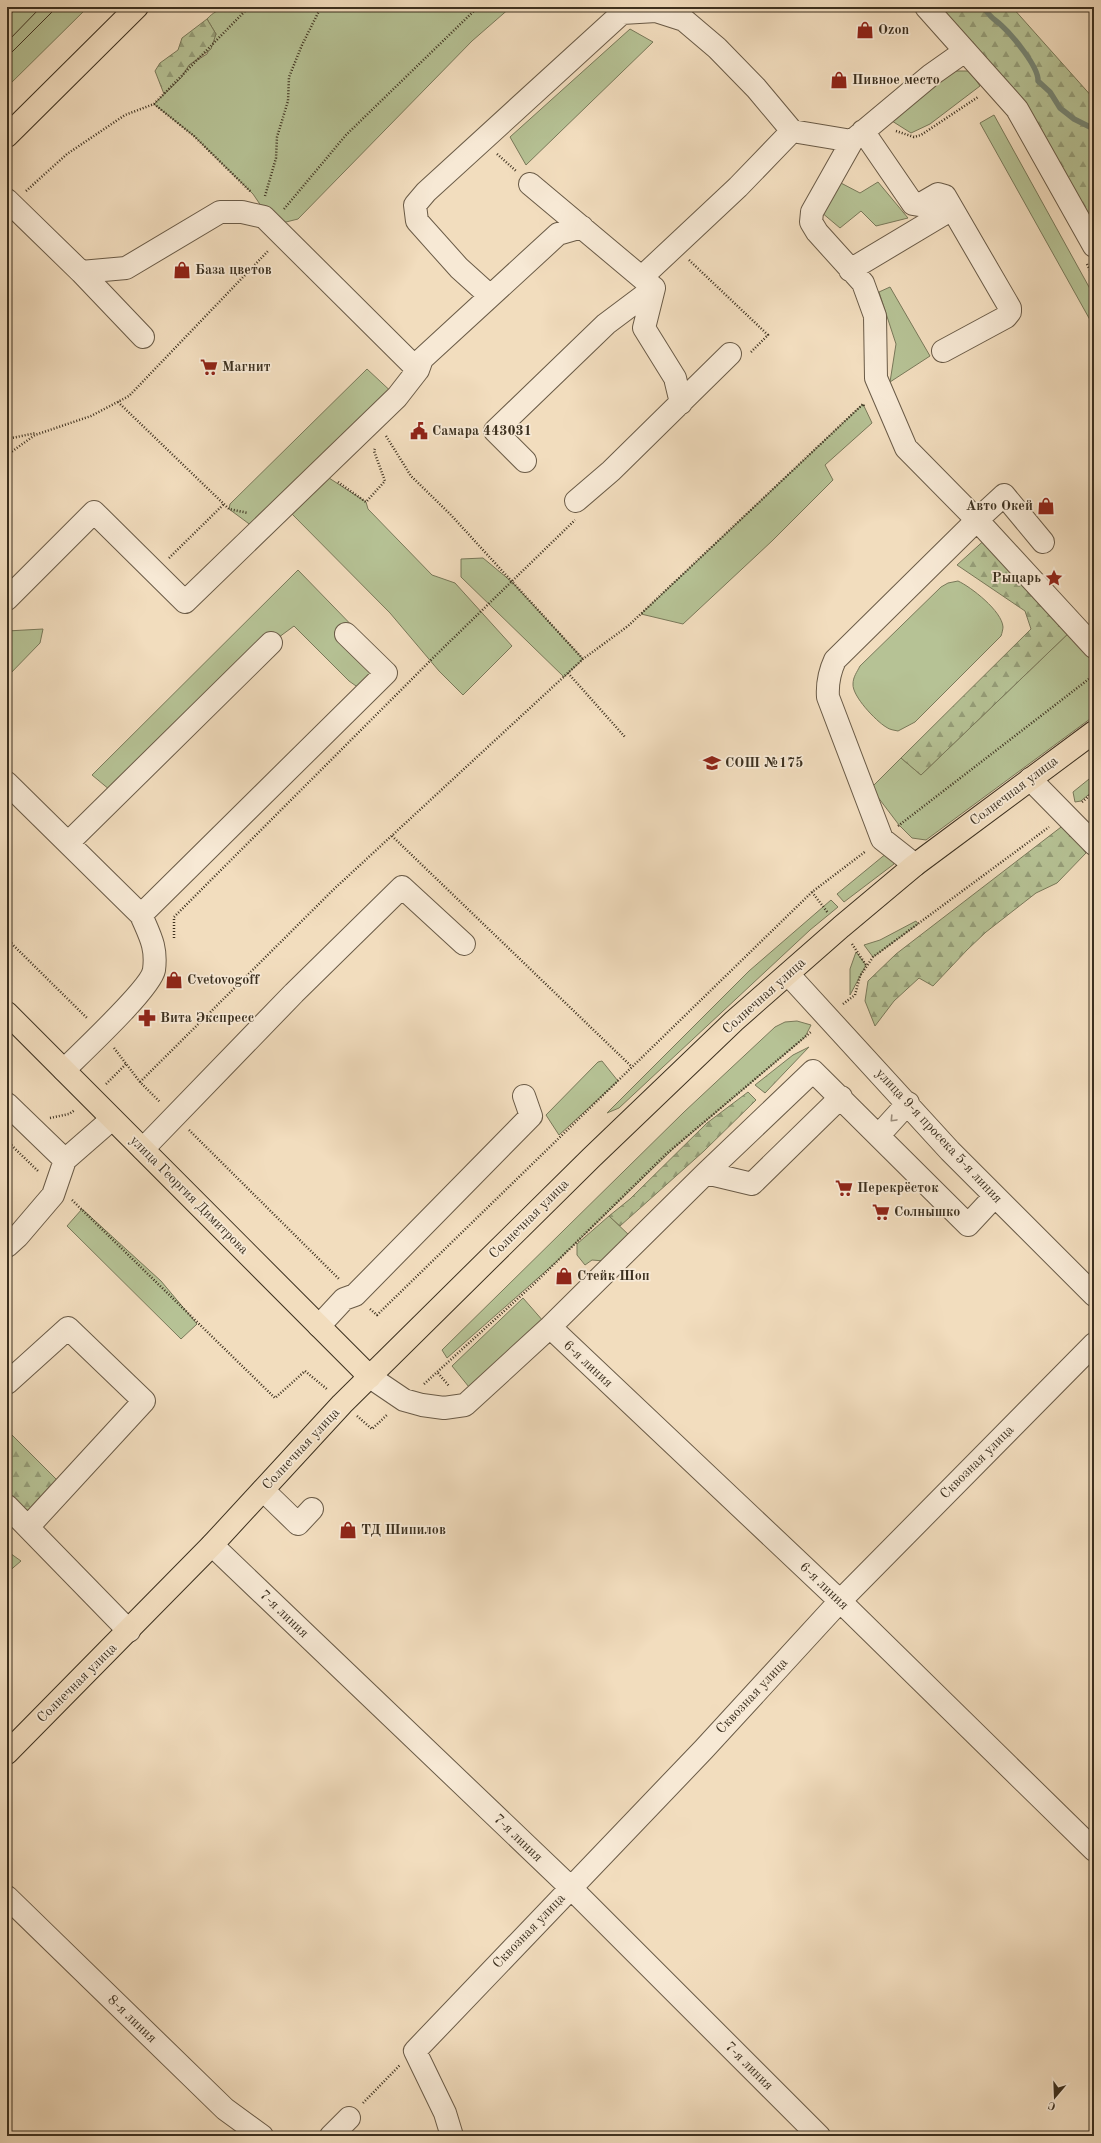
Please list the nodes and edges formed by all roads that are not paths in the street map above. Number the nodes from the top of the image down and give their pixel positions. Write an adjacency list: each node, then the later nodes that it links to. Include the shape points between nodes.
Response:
1 (137, 7): 5 (main road)
2 (926, 7): 3 (street)
3 (965, 51): 6 (street, via 930,74); 11 (street, via 1017,108)
4 (792, 132): 6 (street); 14 (street, via 738,187 674,246); 15 (street, via 756,88 717,48 684,20 656,11 622,13 482,140 415,205 417,221 459,268)
5 (7, 136)
6 (858, 136): 9 (street, via 913,204 919,205 942,194); 12 (street, via 812,212 811,222)
7 (530, 184): 10 (street)
8 (9, 202): 13 (street)
9 (952, 209): 12 (street); 17 (street, via 1010,312)
10 (582, 227): 14 (street); 15 (street, via 558,234)
11 (1089, 253)
12 (850, 270): 23 (street, via 863,283 875,316 876,378 906,448)
13 (80, 272): 16 (street); 19 (street, via 126,268 220,212 264,208)
14 (648, 283): 20 (street, via 644,328 675,378); 21 (street, via 495,431)
15 (490, 296): 19 (street, via 422,359)
16 (143, 337)
17 (943, 351)
18 (737, 356): 20 (street)
19 (418, 370): 25 (street, via 397,397 185,602 94,512)
20 (681, 403): 22 (street, via 611,471)
21 (525, 461)
22 (577, 509)
23 (977, 520): 24 (street, via 1004,495); 28 (street); 34 (street, via 835,660 827,684 828,697 882,839)
24 (1043, 542)
25 (7, 599)
26 (346, 634): 35 (street, via 386,673)
27 (271, 643): 32 (street)
28 (1094, 647)
29 (1094, 732): 30 (main road, Солнечная улица)
30 (1030, 779): 33 (street); 34 (main road, Солнечная улица)
31 (7, 783): 32 (street)
32 (68, 843): 35 (street)
33 (1094, 844)
34 (915, 865): 37 (main road, Солнечная улица)
35 (141, 915): 39 (street, via 154,944 154,972 134,999)
36 (464, 944): 46 (street, via 402,887 294,993)
37 (788, 974): 42 (street, улица 9-я просека 5-я линия); 55 (main road, Солнечная улица, via 591,1158)
38 (7, 1013): 39 (main road, улица Георгия Димитрова)
39 (64, 1070): 44 (main road, улица Георгия Димитрова)
40 (524, 1096): 52 (street, via 531,1116 354,1295 344,1299)
41 (840, 1098): 45 (street); 48 (street, via 752,1184); 48 (street, via 814,1071)
42 (908, 1103): 45 (street, one-way to 45); 49 (street, улица 9-я просека 5-я линия, via 950,1151)
43 (7, 1104): 47 (street)
44 (112, 1119): 46 (main road, улица Георгия Димитрова); 47 (street)
45 (878, 1135): 49 (street, via 968,1225)
46 (143, 1150): 52 (main road, улица Георгия Димитрова)
47 (64, 1160): 50 (street, via 52,1195)
48 (706, 1173): 53 (street)
49 (995, 1196): 51 (street, улица 9-я просека 5-я линия)
50 (7, 1246)
51 (1094, 1295)
52 (319, 1326): 55 (main road, улица Георгия Димитрова)
53 (550, 1327): 55 (street, via 465,1405 444,1408 404,1400); 62 (street, 6-я линия)
54 (1094, 1344): 62 (street, Сквозная улица)
55 (370, 1377): 57 (main road, Солнечная улица)
56 (7, 1383): 60 (street, via 68,1328 144,1401)
57 (263, 1490): 59 (street, via 298,1524); 61 (main road, Солнечная улица)
58 (7, 1507): 60 (street)
59 (312, 1509)
60 (28, 1527): 63 (street)
61 (212, 1545): 63 (main road, Солнечная улица); 66 (street, 7-я линия)
62 (840, 1601): 65 (street, 6-я линия); 66 (street, Сквозная улица)
63 (129, 1631): 64 (main road, Солнечная улица)
64 (7, 1753)
65 (1094, 1850)
66 (571, 1888): 71 (street, Сквозная улица, via 414,2051 445,2113); 72 (street, 7-я линия)
67 (7, 1897): 69 (street, 8-я линия, via 225,2109)
68 (349, 2118): 70 (street)
69 (262, 2136)
70 (331, 2136)
71 (452, 2136)
72 (819, 2136)

